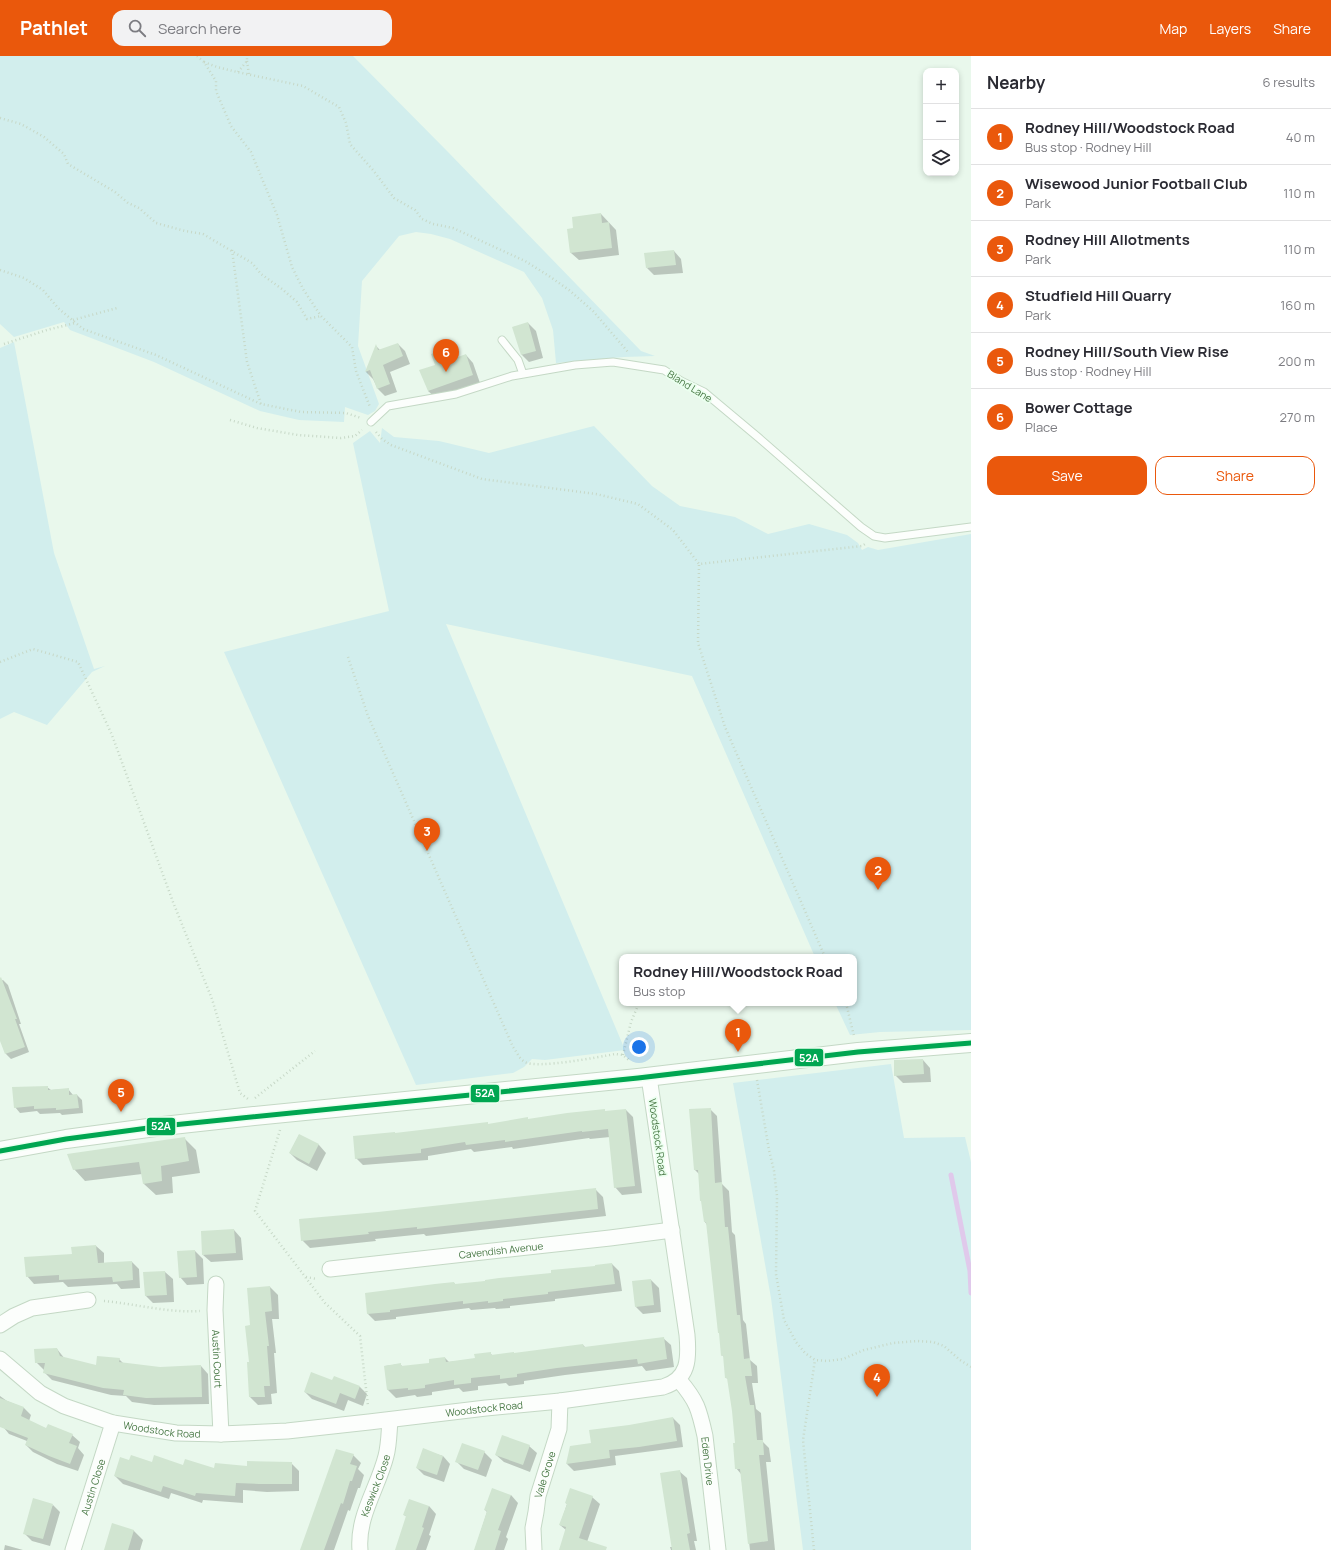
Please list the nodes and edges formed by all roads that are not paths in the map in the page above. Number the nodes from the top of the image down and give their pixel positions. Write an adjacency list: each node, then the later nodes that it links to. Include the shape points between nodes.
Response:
1 (502, 340): 2 (lane, via 518,360)
2 (523, 374): 3 (lane, Bland Lane, via 456,394 388,406); 4 (lane, Bland Lane, via 575,365 613,362 664,370 704,392 847,516 874,536 885,538)
3 (371, 422)
4 (971, 527)
5 (971, 1043): 6 (street, via 858,1052)
6 (643, 1077): 7 (street, via 286,1112 66,1139); 8 (street, Woodstock Road)
7 (0, 1151)
8 (672, 1230): 9 (street, Cavendish Avenue); 14 (street, Woodstock Road, via 688,1353)
9 (330, 1269)
10 (216, 1284): 18 (street, Austin Court)
11 (88, 1300): 12 (street, via 32,1308)
12 (0, 1325)
13 (0, 1359): 17 (street, Woodstock Road, via 40,1393 64,1406)
14 (679, 1380): 15 (street, Woodstock Road, via 663,1387); 22 (street, Eden Drive, via 698,1406 705,1436)
15 (560, 1401): 16 (street, Woodstock Road); 21 (street, Vale Grove, via 559,1429 538,1496)
16 (390, 1420): 18 (street, Woodstock Road, via 287,1431); 20 (street, Keswick Close, via 387,1456 362,1521)
17 (113, 1423): 18 (street, Woodstock Road, via 176,1433); 19 (street, Austin Close)
18 (221, 1434)
19 (73, 1550)
20 (360, 1550)
21 (534, 1550)
22 (718, 1550)

